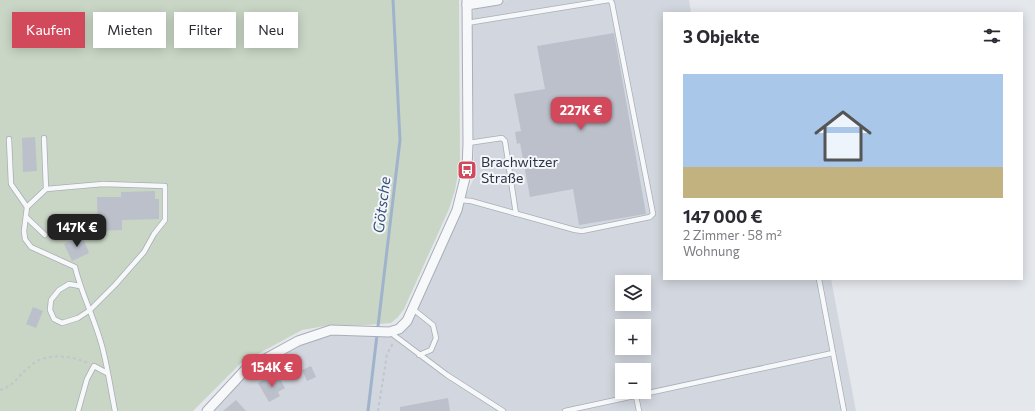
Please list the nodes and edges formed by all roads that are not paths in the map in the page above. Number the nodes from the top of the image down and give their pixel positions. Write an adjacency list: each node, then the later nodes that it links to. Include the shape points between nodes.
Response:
1 (498, 0): 3 (street)
2 (609, 0): 4 (lane); 11 (lane, via 612,3 653,214 650,217 575,230)
3 (467, 3): 4 (street)
4 (467, 23): 7 (street)
5 (44, 138): 8 (lane)
6 (9, 139): 10 (lane, via 11,184)
7 (468, 143): 9 (street, via 467,170); 11 (lane, via 502,138 505,141)
8 (46, 189): 10 (lane); 17 (lane, via 103,184 165,186 165,220 134,263)
9 (460, 200): 11 (lane); 16 (street)
10 (27, 207): 12 (lane)
11 (516, 214)
12 (26, 217): 13 (lane); 15 (lane, via 25,238 31,247 75,267)
13 (45, 235)
14 (819, 280): 19 (lane)
15 (80, 286): 17 (lane); 17 (lane, via 69,284 59,290 51,300 50,310 54,320 62,323 78,318)
16 (413, 309): 18 (street, via 407,321); 20 (lane, via 433,325 436,338 431,350)
17 (90, 310): 21 (lane)
18 (393, 334): 20 (lane); 27 (street, via 331,330 298,341 246,370)
19 (833, 353): 22 (lane); 31 (lane)
20 (420, 355): 28 (lane)
21 (108, 373): 25 (lane, via 94,366 87,379); 26 (lane)
22 (651, 393)
23 (622, 399): 29 (lane)
24 (637, 399): 30 (lane)
25 (78, 411)
26 (114, 411)
27 (206, 411)
28 (504, 411)
29 (565, 411)
30 (639, 411)
31 (844, 411)

